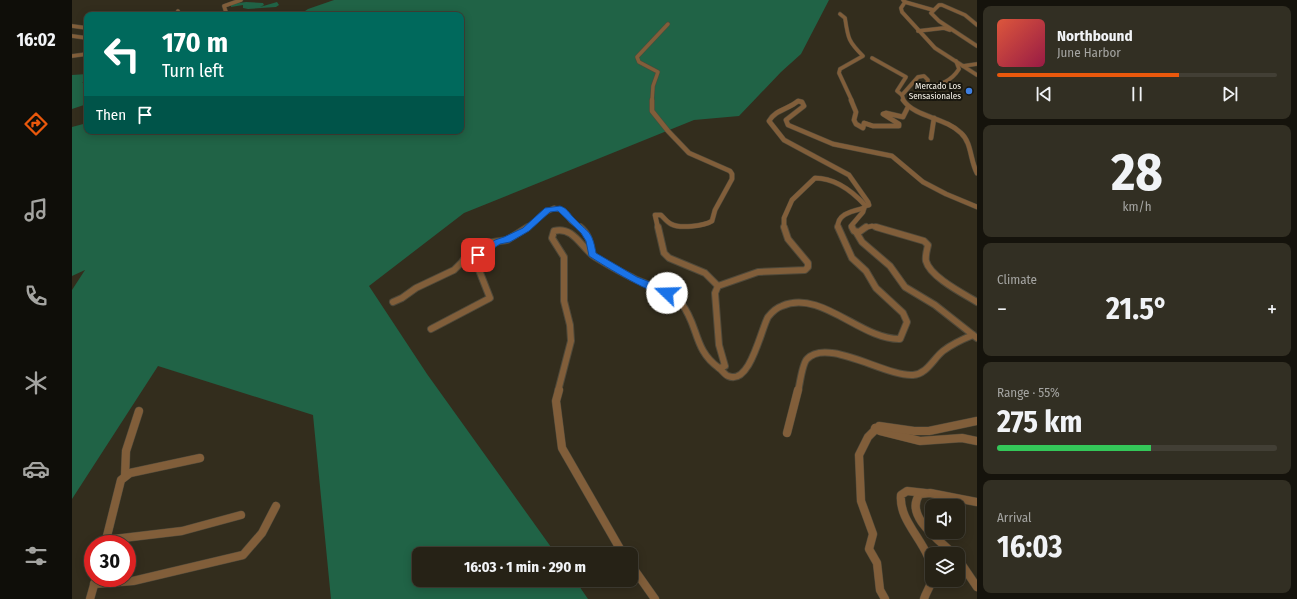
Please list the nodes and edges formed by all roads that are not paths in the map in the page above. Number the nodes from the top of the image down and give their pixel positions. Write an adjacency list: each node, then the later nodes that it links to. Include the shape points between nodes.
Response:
1 (241, 0): 4 (street, via 224,6)
2 (905, 0): 3 (street); 11 (street, via 902,12)
3 (933, 10): 7 (street, via 942,5 962,13); 10 (street, via 931,13)
4 (226, 12)
5 (840, 14): 23 (street, via 845,18 848,38 863,56 860,60 846,64 839,73 854,105 856,124 864,128 864,123 898,127 899,124 883,114 903,117)
6 (668, 24): 32 (street, via 637,57 639,62 658,72 652,86 652,111 689,153 730,171 732,179 712,221 706,225 681,226 671,224 661,214 655,215 664,253 669,258 705,273)
7 (977, 25)
8 (72, 26): 9 (street)
9 (84, 28)
10 (950, 30): 11 (street, via 944,28); 14 (street)
11 (918, 31): 18 (street, via 935,48)
12 (73, 37): 13 (street)
13 (84, 38)
14 (977, 46)
15 (84, 54): 16 (street)
16 (72, 56)
17 (872, 58): 22 (street, via 906,77 897,91)
18 (956, 61): 20 (street); 22 (street, via 959,69 951,79 933,85 927,84 926,77 918,77)
19 (977, 64): 20 (street)
20 (963, 66): 21 (street)
21 (977, 75)
22 (902, 96): 23 (street)
23 (908, 106): 24 (street)
24 (934, 118): 25 (street); 26 (street, via 957,130 965,138)
25 (931, 138)
26 (977, 173)
27 (865, 207): 28 (street, via 868,202 849,175 784,140 770,125 769,121 773,114 792,107 796,102 802,102 804,106 786,120 788,125 829,142 893,157 921,181); 29 (street, via 851,226); 32 (street, via 862,201 847,190 827,180 815,178 811,185 792,200 783,226 789,240 808,263 808,267 805,270 758,272); 37 (street, via 840,218 837,222 838,230 852,258 866,271 876,288 899,308 906,318 907,322 900,339 890,340 881,337 814,305 783,304 771,312 744,373 734,377 728,376)
28 (977, 208)
29 (856, 232): 34 (street, via 872,226 924,241 928,245 926,257 929,266); 36 (street, via 862,242 890,266 905,287 935,305)
30 (498, 242): 31 (street, via 526,230 548,210 560,209 585,231); 33 (street, via 480,244 470,250 454,270); 35 (street, via 478,255 475,260 490,298)
31 (592, 254): 37 (street, via 634,280 674,296 685,309 703,355); 51 (street, via 567,232 557,229 552,234 564,257 564,301 571,341 556,402 558,426 562,448)
32 (718, 286): 37 (street, via 715,293 720,345 725,366)
33 (393, 302)
34 (977, 302)
35 (431, 329)
36 (975, 336): 41 (street, via 961,340 939,354 927,370 912,375 893,374 833,352 822,351 813,354 805,363)
37 (720, 368)
38 (139, 411): 44 (street, via 125,452)
39 (977, 421): 40 (street, via 930,431 884,426)
40 (875, 428): 42 (street, via 920,441 951,438 970,438); 60 (street, via 859,456 859,474 861,501 873,534 870,549 877,563 880,590)
41 (787, 433)
42 (977, 441)
43 (200, 458): 44 (street)
44 (124, 476): 49 (street)
45 (925, 493): 46 (street); 52 (street, via 920,494 915,500 916,514); 61 (street, via 907,491 901,495 899,502 929,556 931,579)
46 (977, 502)
47 (276, 506): 55 (street, via 266,530 257,543 243,555)
48 (240, 515): 50 (street, via 182,531)
49 (108, 535)
50 (136, 538)
51 (619, 547)
52 (947, 547)
53 (965, 569): 57 (street)
54 (638, 575): 59 (street)
55 (136, 580)
56 (93, 587): 58 (street)
57 (977, 587)
58 (90, 599)
59 (655, 599)
60 (885, 599)
61 (924, 599)

